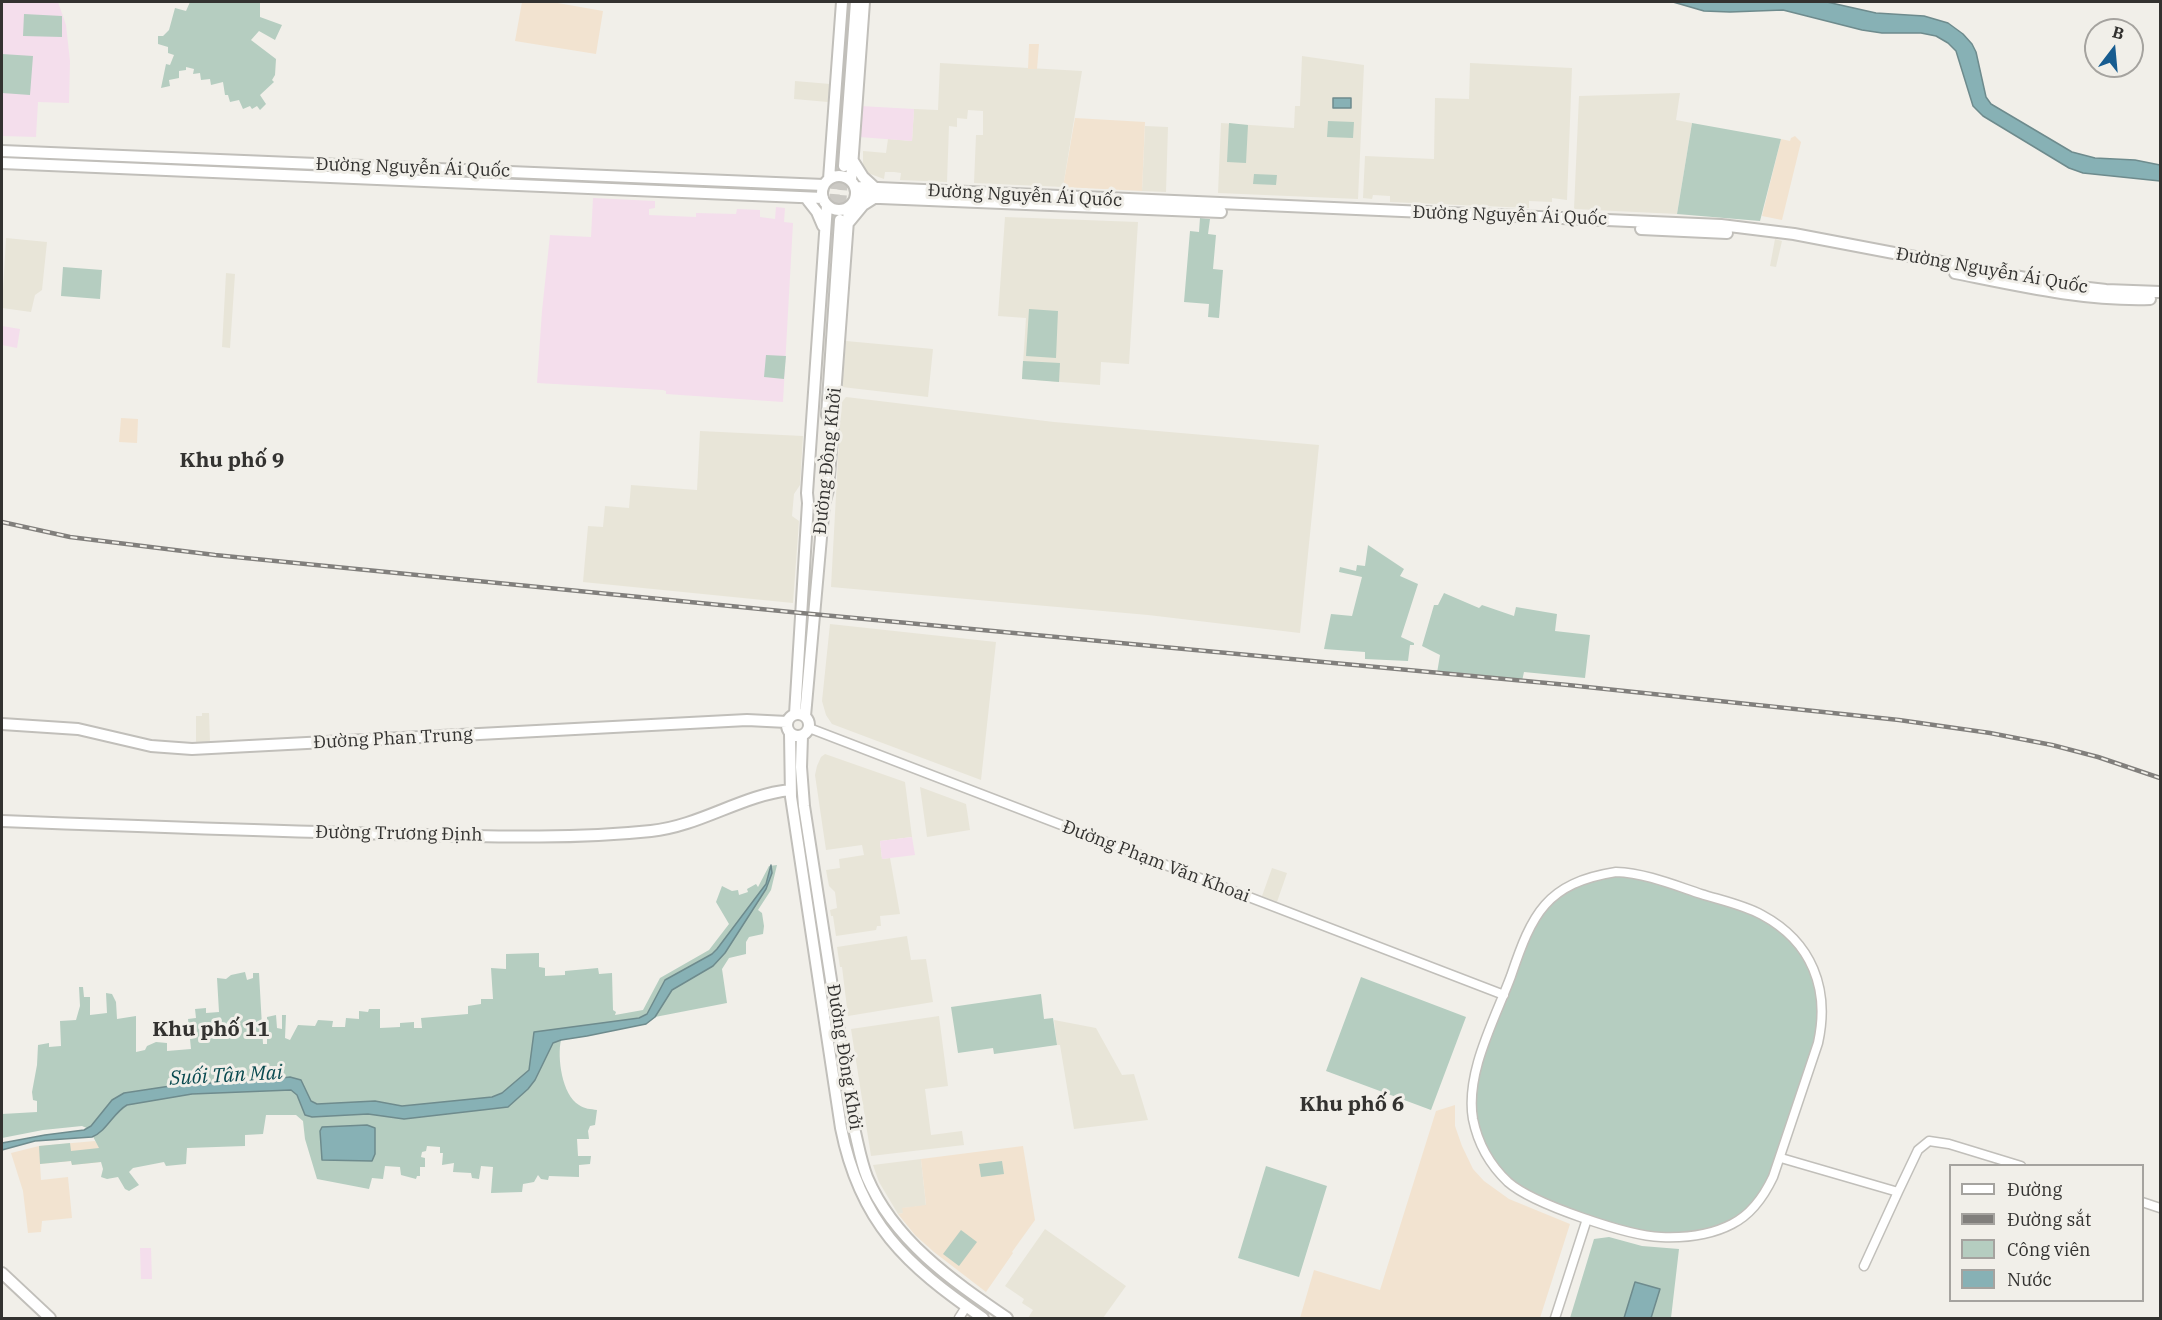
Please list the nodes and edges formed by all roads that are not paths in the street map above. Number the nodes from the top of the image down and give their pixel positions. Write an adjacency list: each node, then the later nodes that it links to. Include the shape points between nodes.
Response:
1 (842, 2): 7 (main road)
2 (849, 2): 7 (main road)
3 (856, 2): 7 (main road)
4 (864, 2): 7 (main road)
5 (2, 151): 8 (main road, Đường Nguyễn Ái Quốc)
6 (2, 163): 11 (main road, Đường Nguyễn Ái Quốc)
7 (841, 163): 9 (main road); 10 (main road); 12 (main road); 13 (main road, via 863,177)
8 (600, 176): 10 (main road, Đường Nguyễn Ái Quốc); 11 (main road)
9 (826, 182): 10 (main road, Đường Nguyễn Ái Quốc); 12 (main road, via 843,176); 15 (main road, via 822,192)
10 (806, 184)
11 (600, 188): 14 (main road, Đường Nguyễn Ái Quốc)
12 (853, 193): 13 (main road, Đường Nguyễn Ái Quốc); 15 (main road, via 836,210); 16 (main road)
13 (875, 193): 16 (main road); 18 (main road, Đường Nguyễn Ái Quốc, via 1703,224)
14 (806, 198): 15 (main road, Đường Nguyễn Ái Quốc); 17 (main road)
15 (825, 202): 17 (main road, Đường Đồng Khởi)
16 (841, 220): 21 (main road, via 814,487); 23 (main road, Đường Đồng Khởi)
17 (825, 230): 21 (main road, Đường Đồng Khởi)
18 (1786, 236): 19 (main road, Đường Nguyễn Ái Quốc, via 2062,285); 20 (main road, Đường Nguyễn Ái Quốc, via 2043,290 2105,298)
19 (2160, 292)
20 (2160, 299)
21 (808, 502): 22 (main road, Đường Đồng Khởi)
22 (801, 616): 23 (main road); 24 (main road, Đường Đồng Khởi)
23 (814, 616): 24 (main road, Đường Đồng Khởi)
24 (796, 717): 25 (main road, Đường Phan Trung, via 192,749 151,746 78,729); 26 (main road, via 808,720); 27 (main road, via 787,728)
25 (2, 724)
26 (806, 732): 27 (main road, via 796,737); 30 (street, Đường Phạm Văn Khoai); 32 (main road, Đường Đồng Khởi, via 801,762 804,806)
27 (790, 734): 28 (main road, Đường Đồng Khởi)
28 (790, 790): 29 (main road, Đường Trương Định, via 669,828 558,837 191,830); 31 (main road, Đường Đồng Khởi)
29 (2, 820)
30 (1504, 995): 33 (street, via 1531,923 1551,898 1575,882 1600,875 1625,873 1647,877 1759,913 1778,924 1806,954 1819,983 1823,1022); 38 (street, via 1475,1077 1472,1104 1478,1139 1491,1162 1510,1183 1530,1196)
31 (834, 1074): 32 (main road); 42 (main road, Đường Đồng Khởi, via 844,1141 867,1207 906,1257)
32 (847, 1076): 41 (main road, Đường Đồng Khởi, via 858,1145 876,1197 909,1241)
33 (1781, 1158): 35 (street); 38 (street, via 1757,1204 1733,1224 1714,1231 1660,1237)
34 (2014, 1164): 35 (street, via 1929,1141 1918,1150)
35 (1898, 1192): 39 (street)
36 (2144, 1203): 37 (street)
37 (2160, 1208)
38 (1587, 1219): 46 (street)
39 (1864, 1266)
40 (2, 1273): 43 (main road)
41 (978, 1298): 42 (main road); 45 (main road, Đường Đồng Khởi)
42 (975, 1313): 44 (street)
43 (50, 1318)
44 (959, 1318)
45 (1008, 1318)
46 (1555, 1318)

